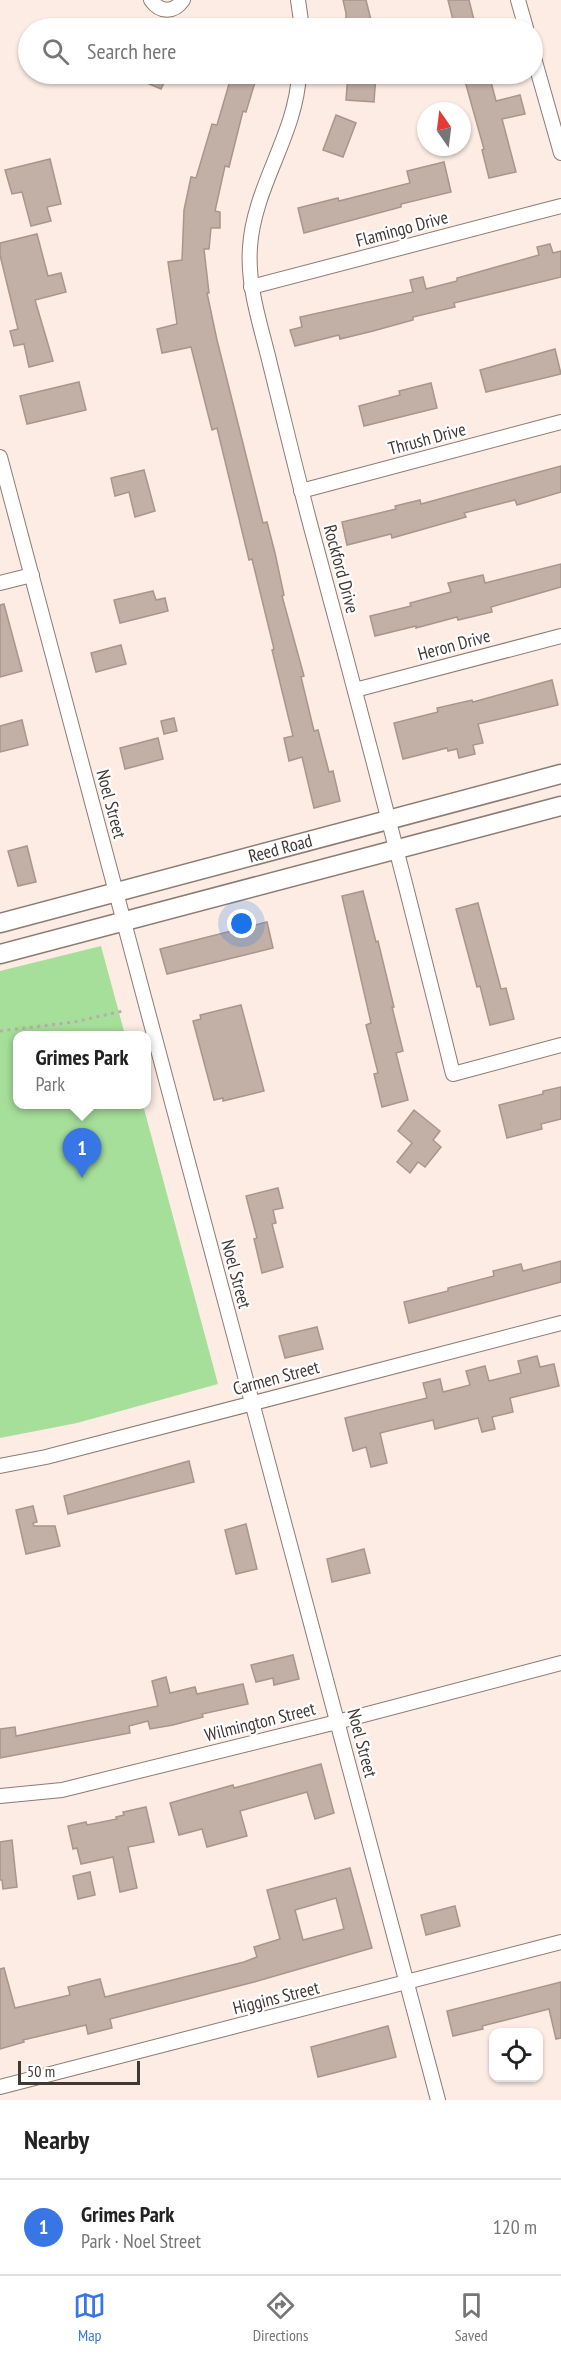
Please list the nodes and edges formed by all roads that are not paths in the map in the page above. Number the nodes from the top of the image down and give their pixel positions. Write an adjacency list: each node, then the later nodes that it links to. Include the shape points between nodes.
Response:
1 (151, 0): 2 (street, via 165,10 177,7)
2 (183, 0)
3 (298, 0): 5 (street)
4 (518, 0): 6 (street)
5 (301, 18)
6 (523, 18)
7 (298, 84): 11 (street, Rockford Drive, via 284,141 256,208 250,248)
8 (541, 84): 9 (street)
9 (561, 153)
10 (561, 206): 11 (street, Flamingo Drive)
11 (251, 287): 14 (street, Rockford Drive)
12 (561, 422): 14 (street, Thrush Drive)
13 (0, 457): 15 (street, Noel Street)
14 (301, 491): 18 (street, Rockford Drive)
15 (32, 575): 16 (street); 23 (street, Noel Street)
16 (0, 583)
17 (561, 636): 18 (street, Heron Drive)
18 (355, 690): 21 (street, Rockford Drive)
19 (561, 774): 21 (street, Reed Road)
20 (561, 806): 22 (street, Reed Road)
21 (389, 819): 22 (street, Rockford Drive); 23 (street, Reed Road)
22 (397, 849): 24 (street, Reed Road); 27 (street, Rockford Drive, via 453,1074)
23 (116, 891): 24 (street, Noel Street); 25 (street, Reed Road)
24 (124, 922): 26 (street, Reed Road); 29 (street, Noel Street)
25 (0, 923)
26 (0, 954)
27 (561, 1045)
28 (561, 1323): 29 (street, Carmen Street)
29 (252, 1403): 30 (street, Carmen Street); 32 (street, Noel Street)
30 (0, 1466)
31 (561, 1663): 32 (street, Wilmington Street)
32 (337, 1722): 33 (street, Wilmington Street, via 62,1790); 35 (street, Noel Street)
33 (0, 1796)
34 (561, 1942): 35 (street, Higgins Street)
35 (407, 1982): 36 (street, Higgins Street); 37 (street, Noel Street)
36 (0, 2087)
37 (438, 2100)

